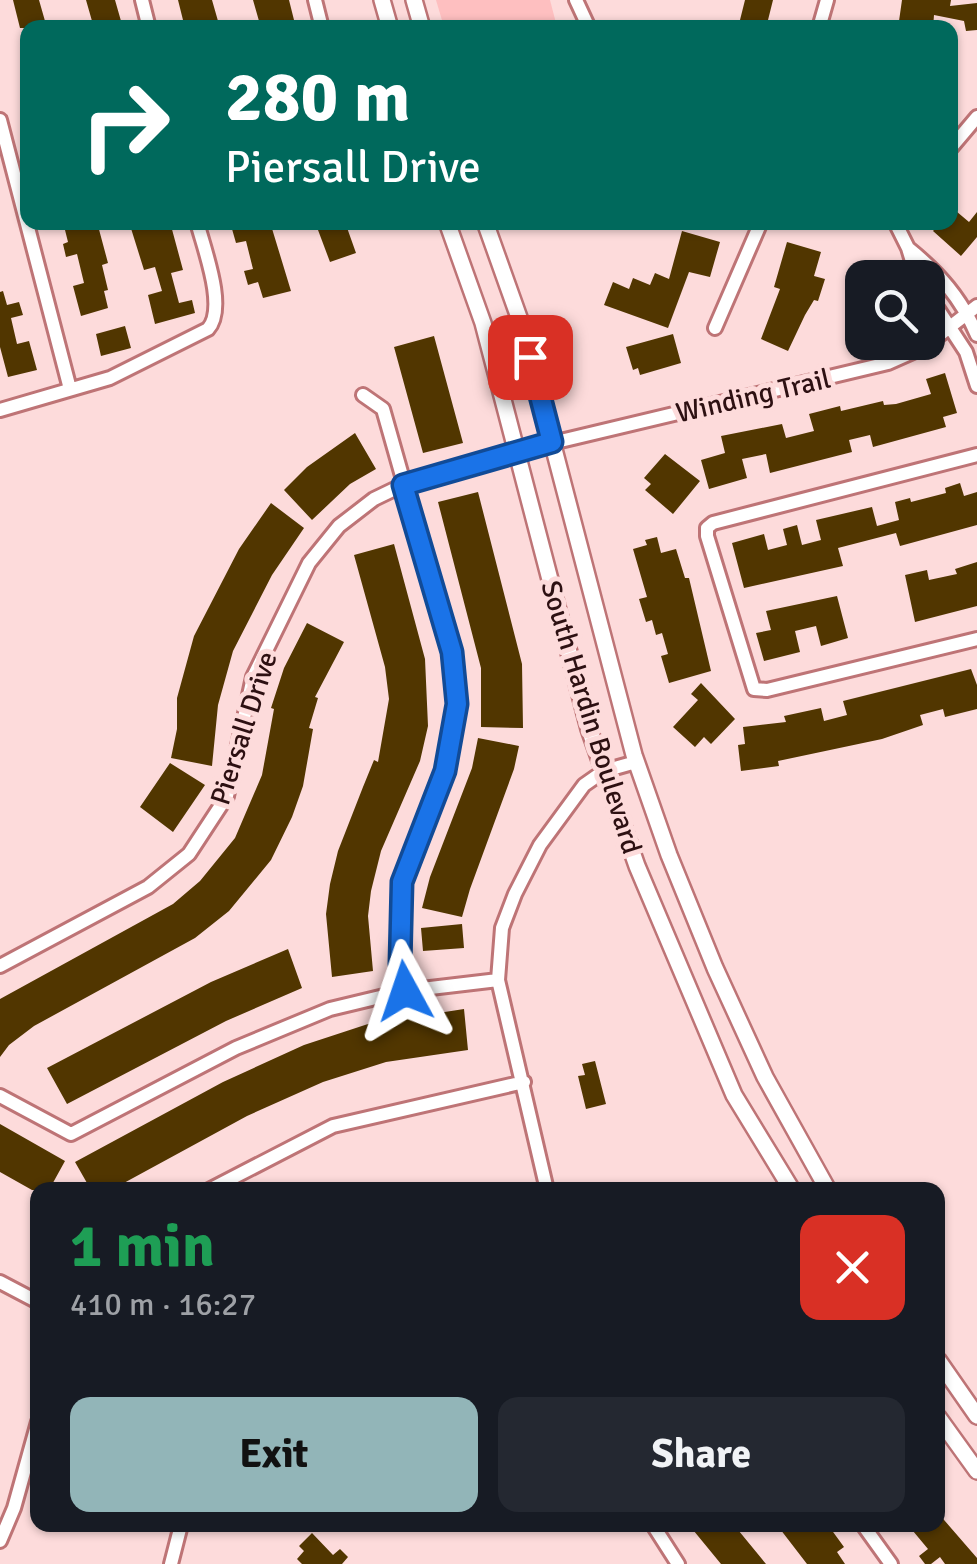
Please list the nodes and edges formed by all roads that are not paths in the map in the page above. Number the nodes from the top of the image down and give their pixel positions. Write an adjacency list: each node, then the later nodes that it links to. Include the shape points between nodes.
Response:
1 (977, 116): 3 (street)
2 (0, 120): 4 (street)
3 (958, 140)
4 (20, 197)
5 (29, 230): 19 (street)
6 (199, 230): 19 (street, via 217,302 215,322 110,378)
7 (450, 230): 23 (main road, South Hardin Boulevard, via 483,323)
8 (488, 230): 22 (main road, South Hardin Boulevard)
9 (757, 230): 15 (street)
10 (901, 230): 11 (street)
11 (908, 248): 12 (street); 13 (street)
12 (911, 260)
13 (973, 310): 16 (street, Winding Trail); 17 (street)
14 (945, 319): 16 (street)
15 (714, 328)
16 (951, 328): 18 (street); 22 (street, Winding Trail, via 888,363)
17 (977, 335)
18 (977, 386)
19 (70, 390): 21 (street)
20 (362, 395): 25 (street, via 384,409)
21 (0, 410)
22 (552, 442): 23 (street, Winding Trail); 27 (main road, South Hardin Boulevard)
23 (516, 453): 25 (street, Piersall Drive); 28 (main road, South Hardin Boulevard)
24 (977, 455): 26 (street, via 707,528 754,689)
25 (403, 485): 29 (street, Piersall Drive, via 339,526 309,563 253,677 227,796 189,854 148,887); 31 (street, via 452,652 457,704 445,771 402,882)
26 (977, 639)
27 (636, 762): 28 (street); 37 (main road, South Hardin Boulevard, via 715,968 765,1078)
28 (604, 771): 30 (street, via 584,786 540,845 515,894 502,928); 36 (main road, South Hardin Boulevard, via 734,1095)
29 (0, 966)
30 (498, 980): 31 (street); 32 (street)
31 (405, 991): 33 (street, via 330,1009 236,1048 71,1134)
32 (524, 1082): 34 (street, via 333,1126); 35 (street)
33 (0, 1096)
34 (224, 1182)
35 (546, 1182)
36 (787, 1182)
37 (824, 1182)
38 (0, 1282): 39 (street)
39 (30, 1298)
40 (945, 1383): 41 (main road)
41 (977, 1416)
42 (945, 1427): 44 (main road)
43 (30, 1451): 48 (street)
44 (977, 1471)
45 (179, 1532): 49 (street)
46 (657, 1532): 50 (street)
47 (868, 1532): 51 (street)
48 (0, 1541)
49 (171, 1564)
50 (678, 1564)
51 (891, 1564)

